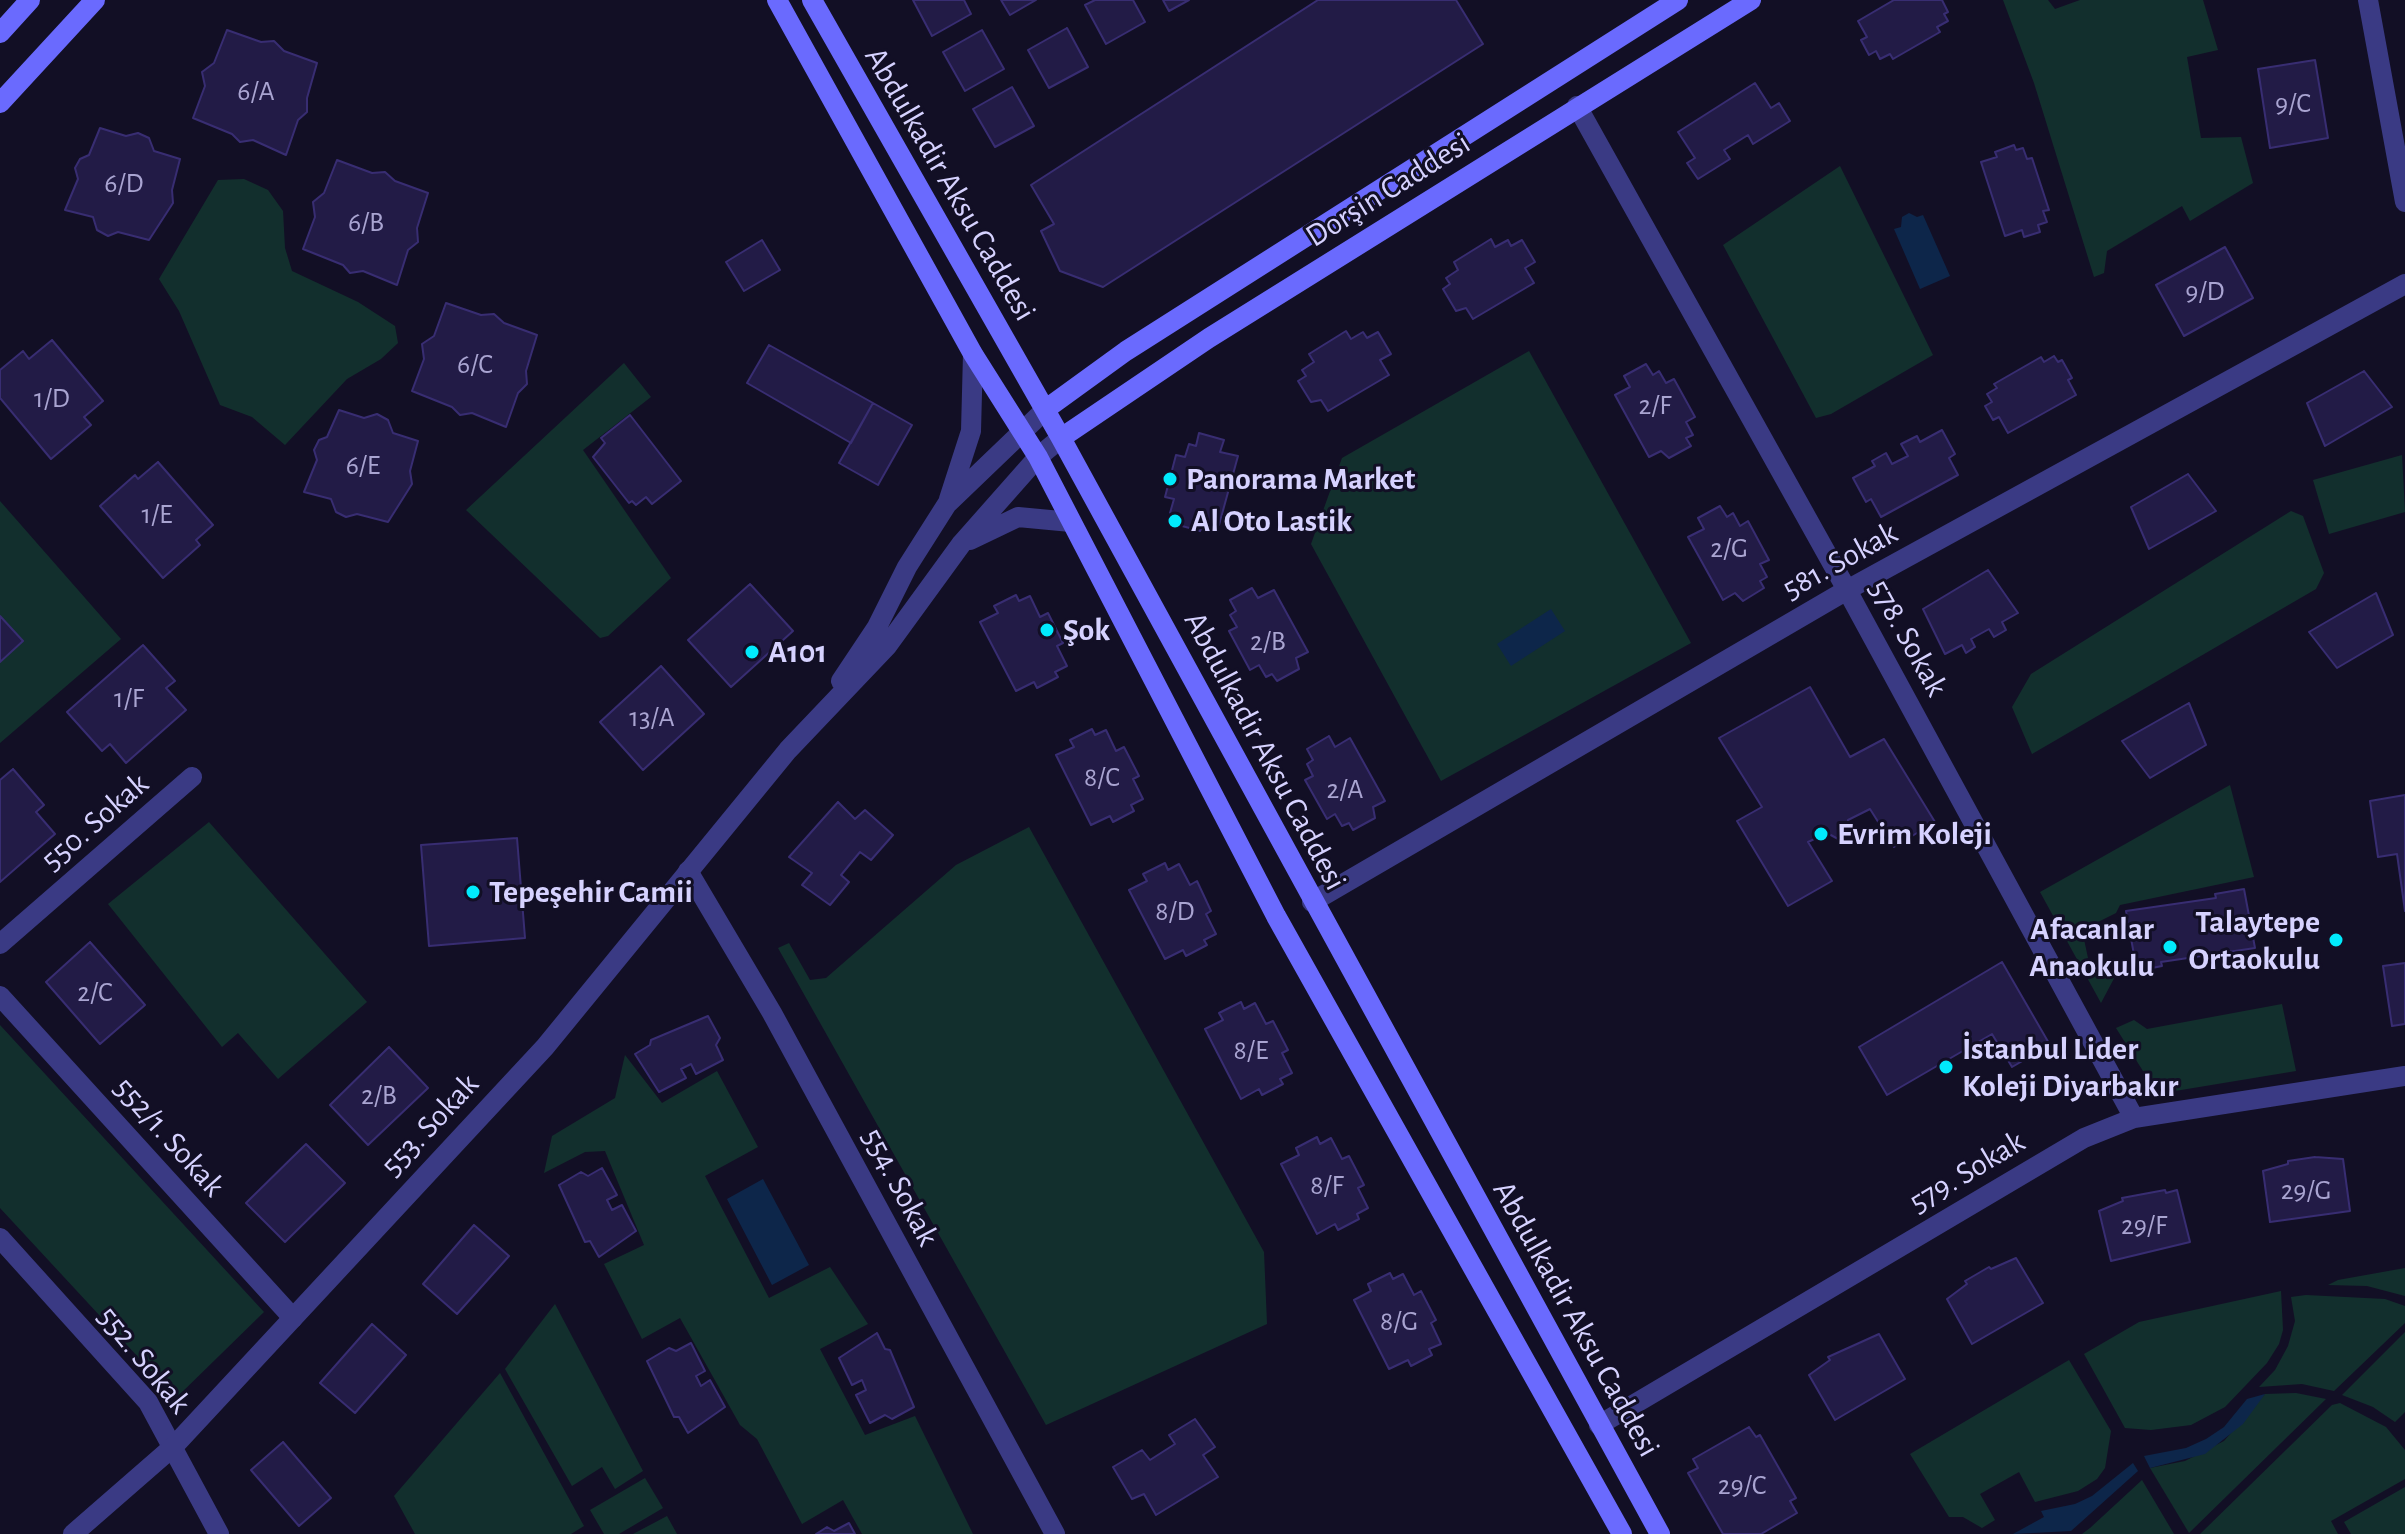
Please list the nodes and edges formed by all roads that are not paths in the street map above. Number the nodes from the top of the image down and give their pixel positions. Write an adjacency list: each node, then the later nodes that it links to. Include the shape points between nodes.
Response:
1 (30, 0): 8 (main road)
2 (95, 0): 9 (main road)
3 (777, 0): 13 (main road, Abdulkadir Aksu Caddesi)
4 (812, 0): 14 (main road, Abdulkadir Aksu Caddesi)
5 (1678, 0): 14 (main road, Dorşin Caddesi, via 1126,351)
6 (1751, 0): 10 (main road, Dorşin Caddesi)
7 (2368, 0): 11 (street)
8 (0, 33)
9 (0, 103)
10 (1577, 106): 16 (main road, Dorşin Caddesi, via 1209,338); 21 (street, 578. Sokak)
11 (2405, 202)
12 (2405, 284): 21 (street, 581. Sokak)
13 (973, 354): 15 (main road, Abdulkadir Aksu Caddesi); 18 (street, via 969,442)
14 (1046, 409): 15 (street); 16 (main road, Abdulkadir Aksu Caddesi)
15 (1021, 432): 17 (main road, Abdulkadir Aksu Caddesi); 18 (street)
16 (1061, 438): 17 (street); 25 (main road, Abdulkadir Aksu Caddesi)
17 (1038, 457): 19 (main road, Abdulkadir Aksu Caddesi); 20 (street)
18 (947, 504): 22 (street, via 877,627)
19 (1071, 522): 20 (street, via 1018,517); 37 (main road, Abdulkadir Aksu Caddesi, via 1276,916)
20 (962, 543): 22 (street, via 887,646)
21 (1847, 590): 25 (street, 581. Sokak); 29 (street, 578. Sokak)
22 (805, 734): 24 (street, 553. Sokak)
23 (192, 777): 26 (street, 550. Sokak)
24 (688, 871): 31 (street, 553. Sokak, via 545,1047); 36 (street, 554. Sokak, via 772,1013)
25 (1312, 902): 32 (main road, Abdulkadir Aksu Caddesi)
26 (0, 944)
27 (0, 996): 31 (street, 552/1. Sokak)
28 (2405, 1076): 29 (street, 579. Sokak)
29 (2134, 1118): 32 (street, 579. Sokak, via 2084,1138)
30 (0, 1238): 33 (street, 552. Sokak, via 148,1402)
31 (293, 1318): 33 (street, 553. Sokak)
32 (1599, 1425): 38 (main road, Abdulkadir Aksu Caddesi)
33 (174, 1446): 34 (street, 553. Sokak); 35 (street, 552. Sokak)
34 (73, 1534)
35 (219, 1534)
36 (1055, 1534)
37 (1622, 1534)
38 (1660, 1534)

